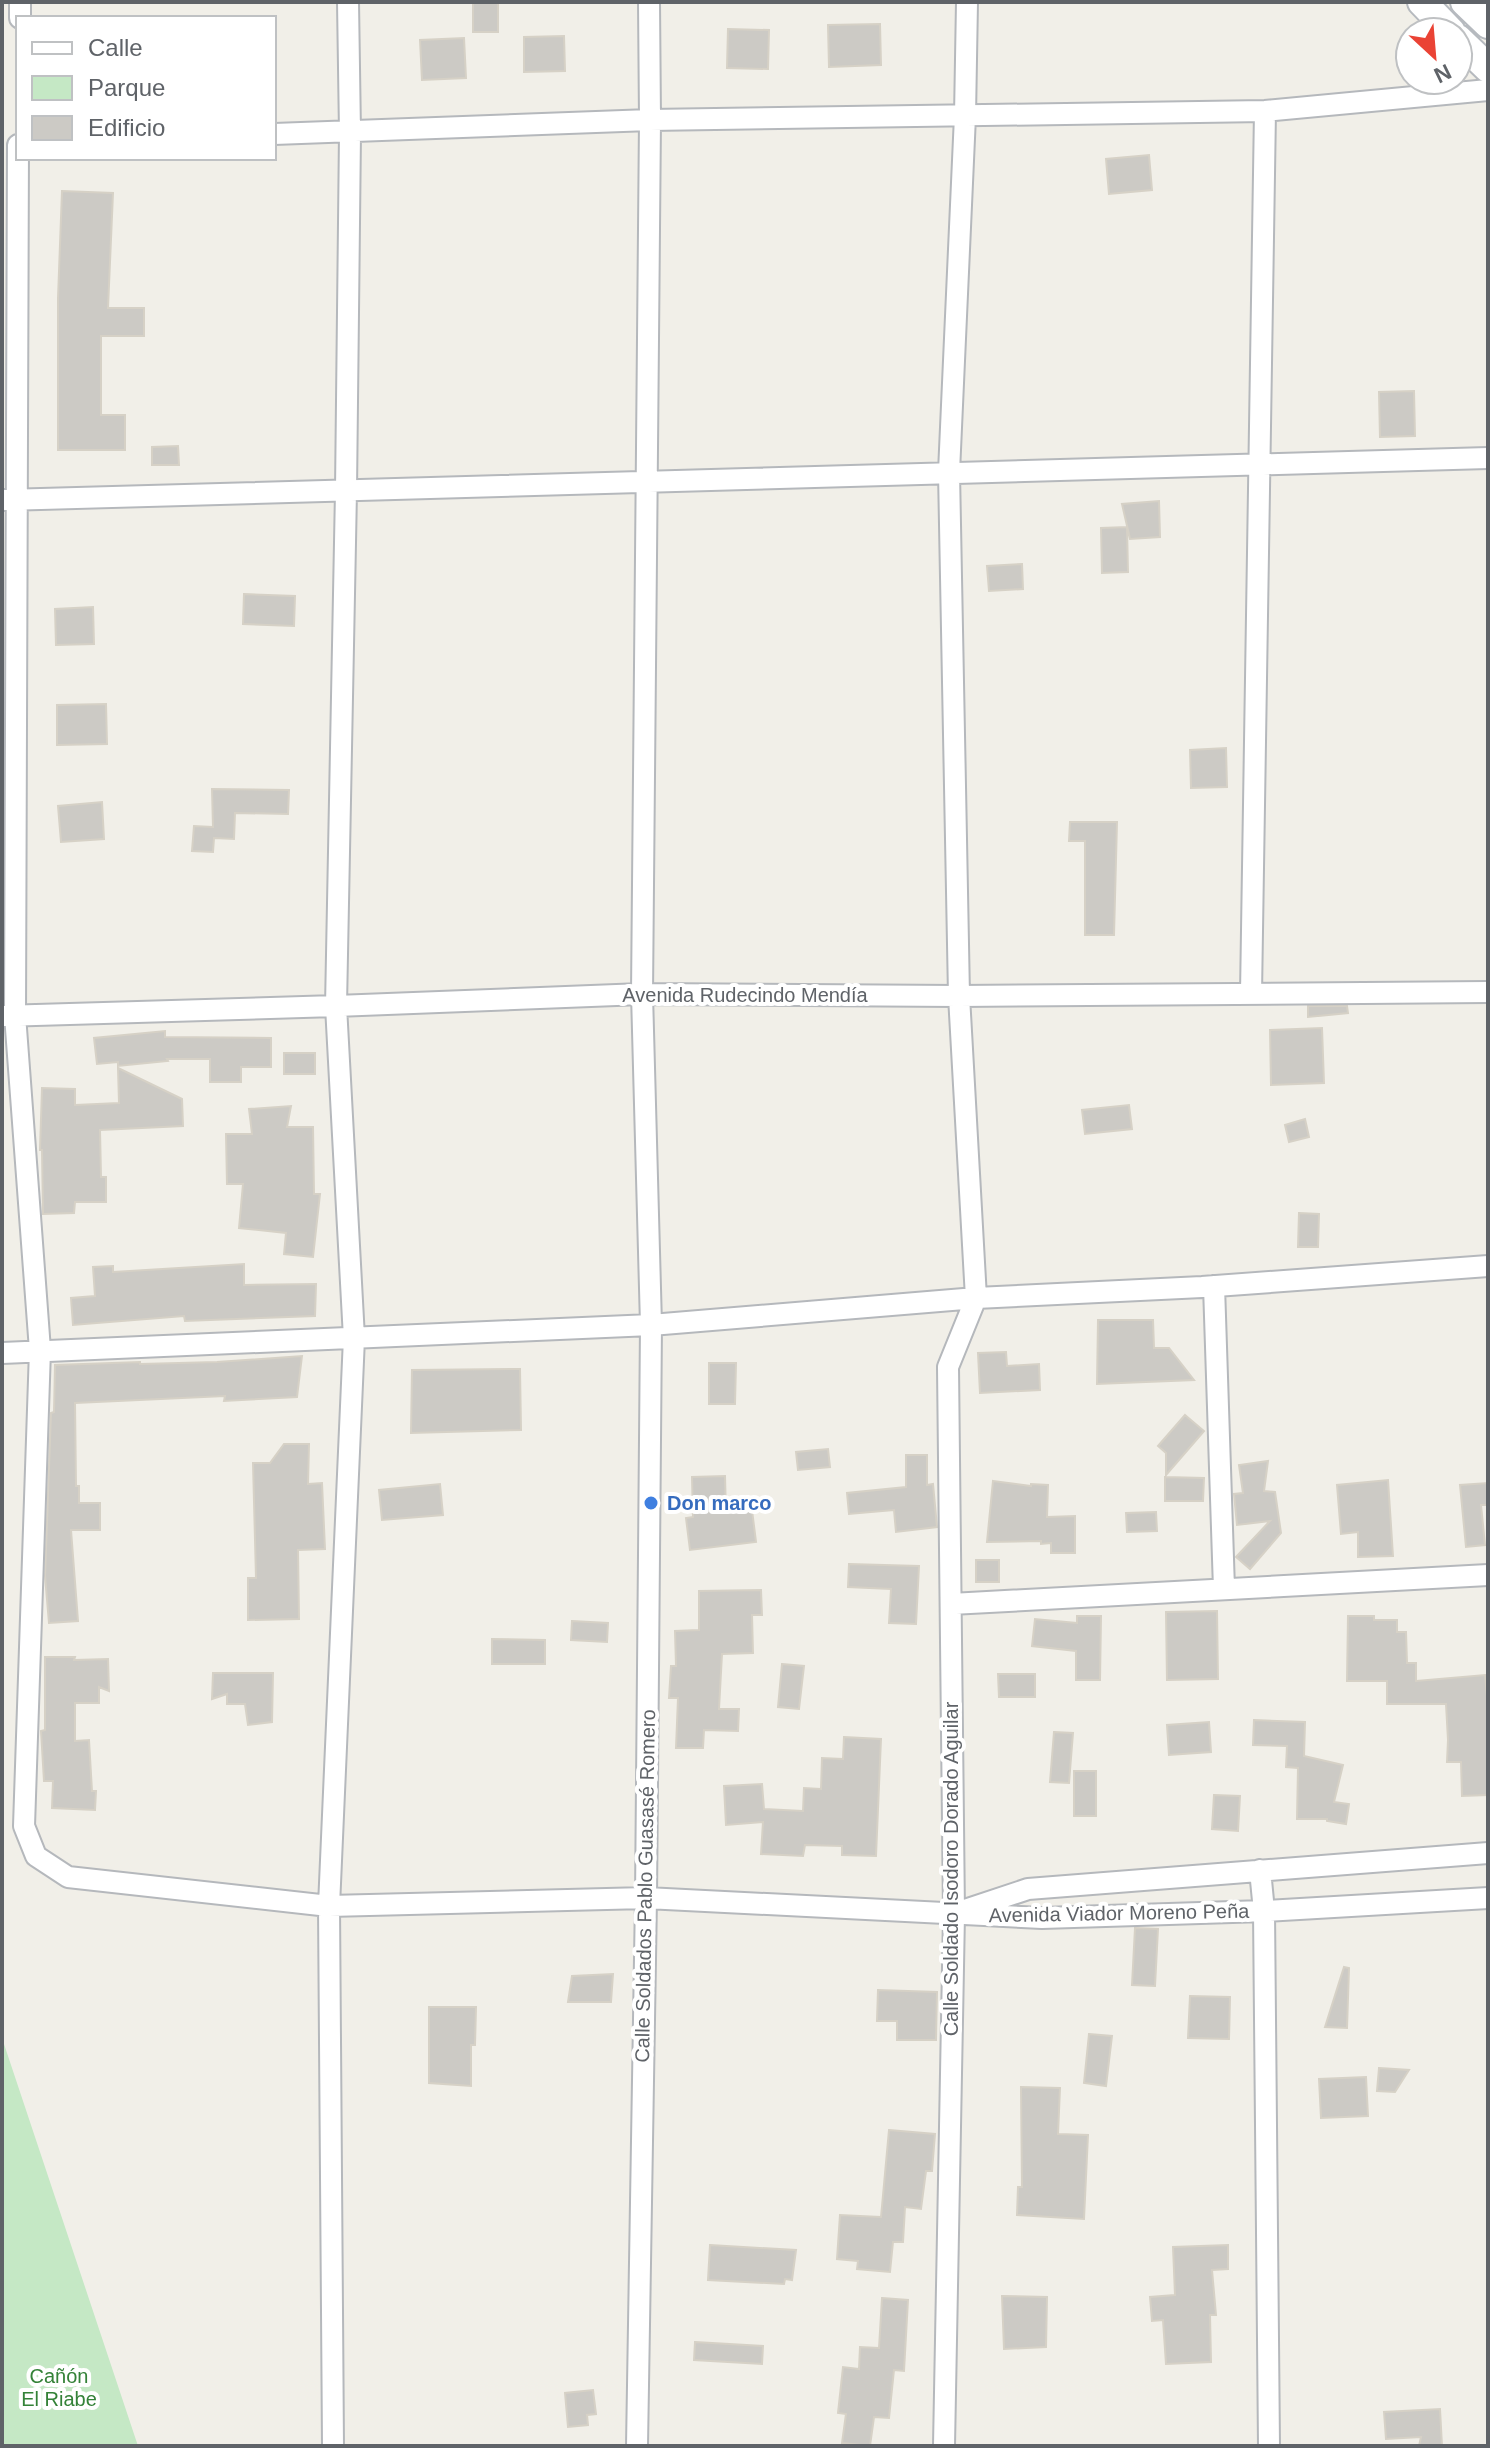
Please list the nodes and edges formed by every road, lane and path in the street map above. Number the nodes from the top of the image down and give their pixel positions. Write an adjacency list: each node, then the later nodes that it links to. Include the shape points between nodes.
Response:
1 (348, 2): 10 (street)
2 (649, 2): 9 (street, Calle Soldados Pablo Guasasé Romero)
3 (967, 2): 8 (street)
4 (1465, 2): 5 (main road)
5 (1488, 24)
6 (1488, 90): 7 (street)
7 (1265, 111): 8 (street); 14 (street)
8 (965, 116): 9 (street); 15 (street)
9 (650, 120): 10 (street); 16 (street, Calle Soldados Pablo Guasasé Romero)
10 (350, 133): 11 (street); 17 (street)
11 (276, 134)
12 (18, 160): 18 (street)
13 (1488, 458): 14 (street)
14 (1260, 464): 15 (street); 21 (street)
15 (949, 472): 16 (street); 22 (street)
16 (647, 482): 17 (street); 20 (street, Calle Soldados Pablo Guasasé Romero)
17 (346, 491): 18 (street); 23 (street)
18 (9, 500): 24 (street)
19 (1488, 992): 21 (street, Avenida Rudecindo Mendía)
20 (642, 994): 22 (street, Avenida Rudecindo Mendía); 23 (street, Avenida Rudecindo Mendía); 28 (street, Calle Soldados Pablo Guasasé Romero)
21 (1251, 994): 22 (street, Avenida Rudecindo Mendía)
22 (959, 996): 27 (street)
23 (336, 1006): 24 (street, Avenida Rudecindo Mendía); 29 (street)
24 (9, 1016): 30 (street)
25 (1488, 1266): 26 (street)
26 (1214, 1286): 27 (street); 33 (street)
27 (976, 1298): 28 (street); 34 (street, Calle Soldado Isodoro Dorado Aguilar, via 948,1367)
28 (651, 1325): 29 (street); 37 (street, Calle Soldados Pablo Guasasé Romero)
29 (354, 1338): 30 (street); 39 (street)
30 (40, 1350): 31 (street); 39 (street, via 24,1826 36,1856 68,1877)
31 (2, 1353)
32 (1488, 1575): 33 (street)
33 (1224, 1589): 34 (street)
34 (951, 1604): 41 (street, Calle Soldado Isodoro Dorado Aguilar)
35 (1488, 1853): 36 (street, Avenida Viador Moreno Peña)
36 (1260, 1870): 40 (street); 41 (street, Avenida Viador Moreno Peña, via 1028,1889)
37 (646, 1898): 39 (street); 41 (street); 43 (street, Calle Soldados Pablo Guasasé Romero)
38 (1488, 1898): 40 (street, Avenida Viador Moreno Peña)
39 (329, 1906): 42 (street)
40 (1264, 1911): 41 (street, Avenida Viador Moreno Peña, via 1042,1918); 45 (street)
41 (954, 1914): 44 (street, Calle Soldado Isodoro Dorado Aguilar)
42 (333, 2446)
43 (637, 2446)
44 (944, 2446)
45 (1269, 2446)

